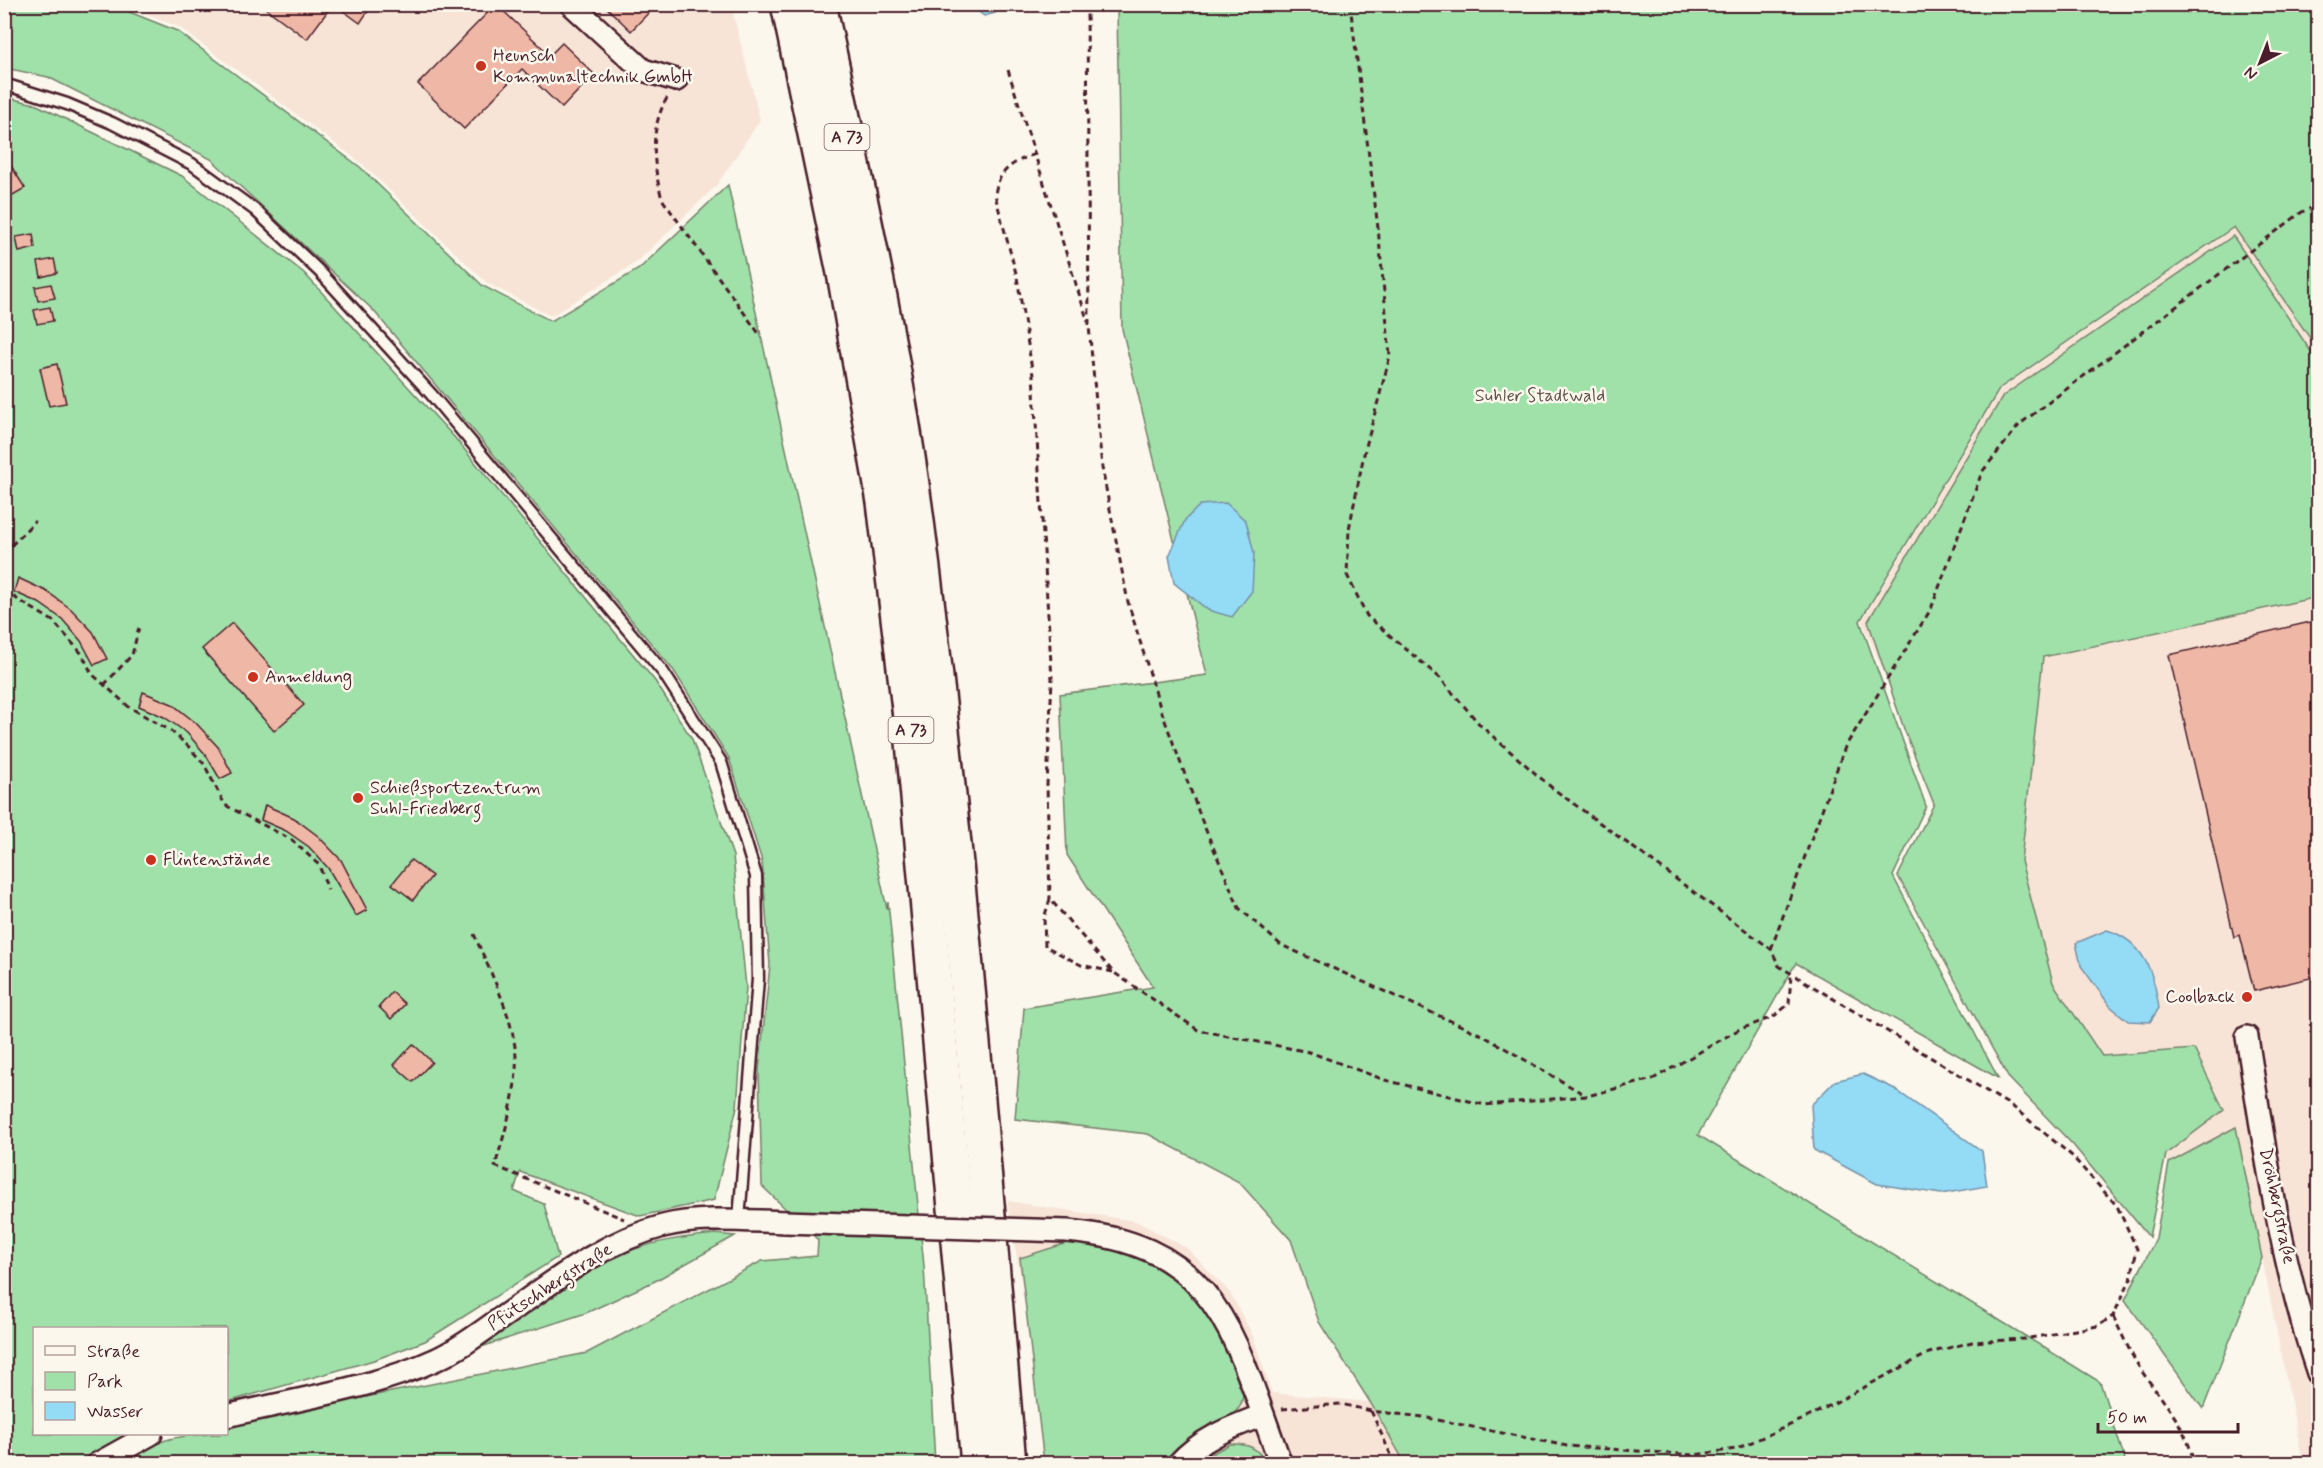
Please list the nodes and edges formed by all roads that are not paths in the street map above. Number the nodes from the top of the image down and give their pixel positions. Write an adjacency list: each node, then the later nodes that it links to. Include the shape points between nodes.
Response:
1 (571, 4): 4 (street, via 643,70)
2 (788, 4): 13 (highway, A 73, via 844,273 884,502 913,742)
3 (819, 4): 14 (highway, A 73, via 875,270 916,514 944,744)
4 (676, 81)
5 (4, 84): 7 (lane, via 112,123 192,164 255,210 320,272 431,394 663,672 721,762 756,876 758,979)
6 (2247, 1037): 8 (street, Dröhbergstraße, via 2261,1131)
7 (739, 1220): 9 (street, Pfütschbergstraße, bridge, via 1067,1231 1122,1239 1150,1249 1196,1282 1213,1303 1245,1361); 10 (street, Pfütschbergstraße, via 665,1225 646,1231 585,1260 438,1359 394,1376)
8 (2319, 1373)
9 (1263, 1415): 15 (street, via 1222,1431 1190,1450); 16 (street, Pfütschbergstraße)
10 (228, 1416)
11 (149, 1435): 12 (street)
12 (98, 1464)
13 (978, 1464)
14 (1009, 1464)
15 (1178, 1464)
16 (1281, 1464)

